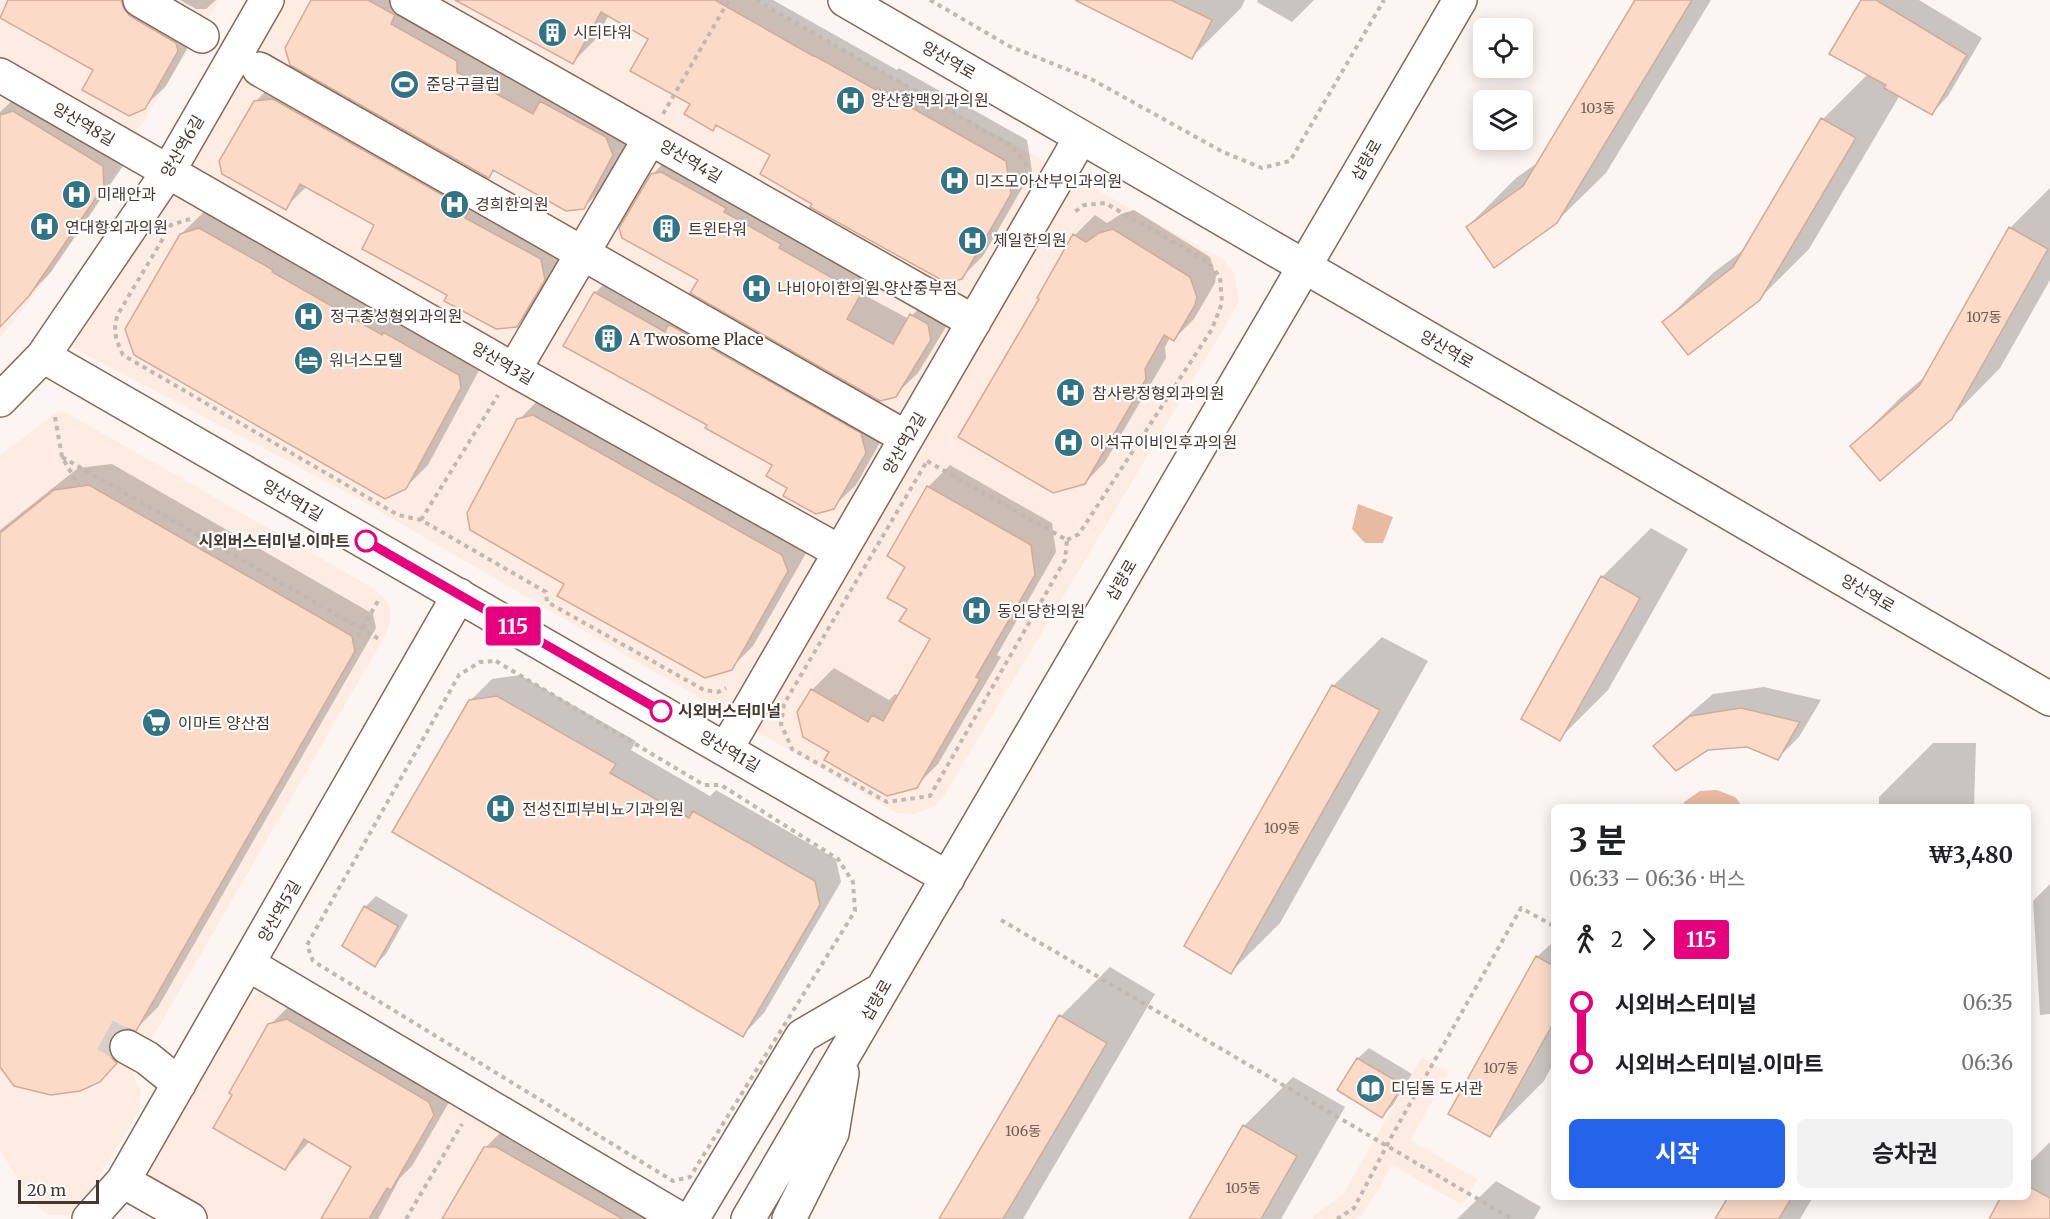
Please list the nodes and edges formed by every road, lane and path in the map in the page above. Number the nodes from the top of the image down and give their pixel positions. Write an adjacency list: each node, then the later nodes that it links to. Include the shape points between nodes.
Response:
1 (140, 0): 10 (street)
2 (267, 0): 16 (street, 양산역6길)
3 (407, 0): 13 (street, 양산역4길)
4 (729, 0): 13 (path)
5 (756, 0): 15 (path, via 1010,145)
6 (845, 0): 14 (street, 양산역로)
7 (930, 0): 8 (path, via 1009,46 1091,79 1222,152 1262,168 1290,161)
8 (1384, 0)
9 (1460, 0): 20 (street, 삽량로)
10 (202, 36)
11 (260, 69): 19 (street)
12 (0, 75): 16 (street, 양산역8길)
13 (656, 128): 19 (street); 21 (street, 양산역4길)
14 (1081, 137): 20 (street, 양산역로); 21 (street, 양산역2길)
15 (1025, 161)
16 (168, 172): 22 (street, 양산역6길); 23 (street, 양산역3길)
17 (1068, 217): 30 (path, via 1084,205 1105,203 1208,261 1220,277 1222,303 1212,329 1079,534)
18 (193, 218): 29 (path, via 171,225 118,314 114,326 123,355 398,515)
19 (582, 253): 23 (street); 26 (street)
20 (1304, 266): 38 (street, 양산역로); 40 (street, 삽량로)
21 (974, 322): 31 (street, 양산역2길)
22 (43, 356): 24 (street, 양산역6길); 32 (street, 양산역1길)
23 (514, 370): 29 (path); 31 (street, 양산역3길)
24 (0, 400)
25 (55, 417): 27 (path)
26 (891, 429)
27 (62, 457): 28 (path); 34 (path)
28 (80, 486)
29 (421, 520): 37 (path, via 546,592 547,602 704,690 718,692)
30 (1067, 540): 30 (path, via 1065,560 930,796 887,802 792,749 782,724 784,704 927,461)
31 (840, 552): 39 (street, 양산역2길)
32 (459, 595): 39 (street, 양산역1길); 43 (street, 양산역5길)
33 (378, 601): 34 (path)
34 (362, 629): 35 (path); 36 (path)
35 (379, 639)
36 (353, 644)
37 (734, 686)
38 (2050, 699)
39 (726, 749): 40 (street, 양산역1길)
40 (948, 878): 44 (street, 삽량로)
41 (1000, 920): 51 (path)
42 (1551, 924): 51 (path, via 1521,908)
43 (248, 964): 48 (street, 양산역5길); 56 (street)
44 (883, 989): 47 (street, 삽량로); 57 (street, via 802,1036)
45 (787, 1023): 49 (path, via 855,911 853,882 837,859 720,785 704,785 496,661 480,662 459,675 307,945 313,961 673,1180 690,1177)
46 (127, 1047): 48 (street)
47 (846, 1051): 58 (street, 삽량로); 59 (street, via 832,1133)
48 (179, 1084): 52 (street, 양산역5길)
49 (742, 1093)
50 (467, 1115): 55 (path)
51 (1387, 1147): 60 (path, via 1354,1208); 61 (path)
52 (123, 1181): 53 (street, 양산역5길); 54 (street)
53 (89, 1219)
54 (190, 1219)
55 (406, 1219)
56 (680, 1219)
57 (692, 1219)
58 (748, 1219)
59 (789, 1219)
60 (1337, 1219)
61 (1512, 1219)

